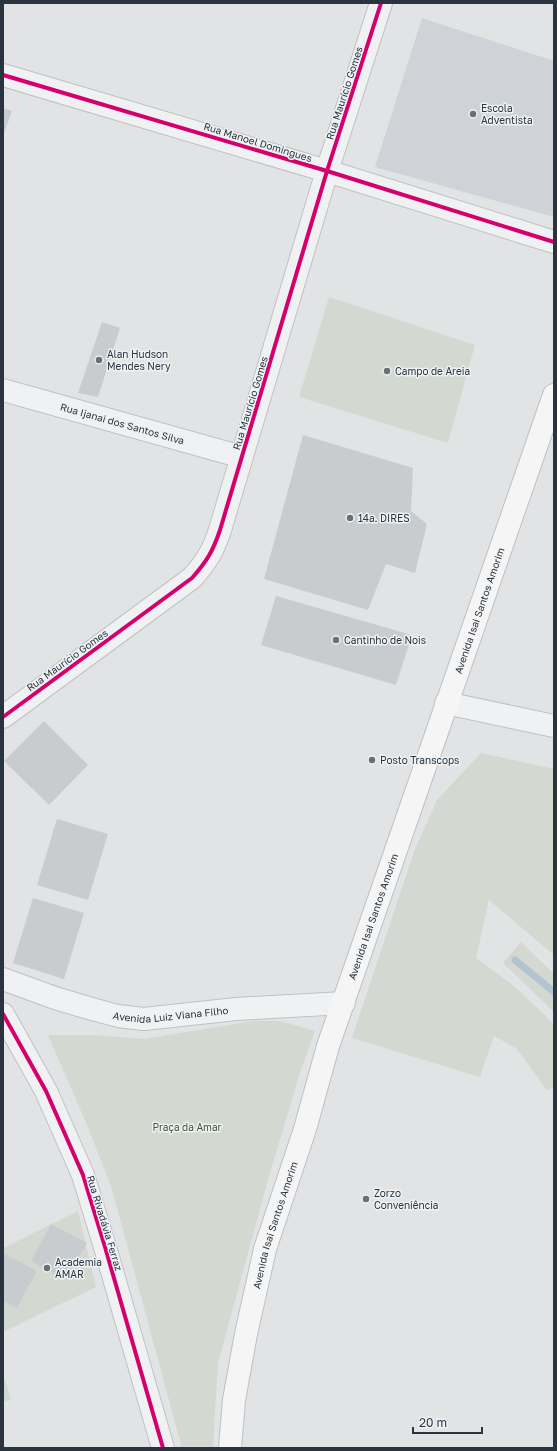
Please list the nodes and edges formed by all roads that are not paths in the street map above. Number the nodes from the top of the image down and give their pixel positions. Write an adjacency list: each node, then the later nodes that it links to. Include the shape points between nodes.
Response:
1 (382, 3): 3 (street, Rua Maurício Gomes)
2 (3, 74): 3 (street, Rua Manoel Domingues)
3 (327, 171): 4 (street, Rua Manoel Domingues); 7 (street, Rua Maurício Gomes)
4 (554, 242)
5 (3, 390): 7 (street, Rua Ijanai dos Santos Silva)
6 (554, 395): 8 (main road, Avenida Isai Santos Amorim)
7 (242, 457): 9 (street, Rua Maurício Gomes, via 214,548 192,578)
8 (446, 703): 10 (street); 12 (main road, Avenida Isai Santos Amorim)
9 (3, 717)
10 (554, 726)
11 (3, 979): 12 (street, Avenida Luiz Viana Filho, via 55,998 118,1016 144,1019 236,1009)
12 (344, 1003): 15 (main road, Avenida Isai Santos Amorim, via 328,1046 305,1129 265,1249 234,1400)
13 (3, 1014): 14 (street, Rua Rivadávia Ferraz, via 46,1091 83,1175)
14 (163, 1448)
15 (230, 1448)

